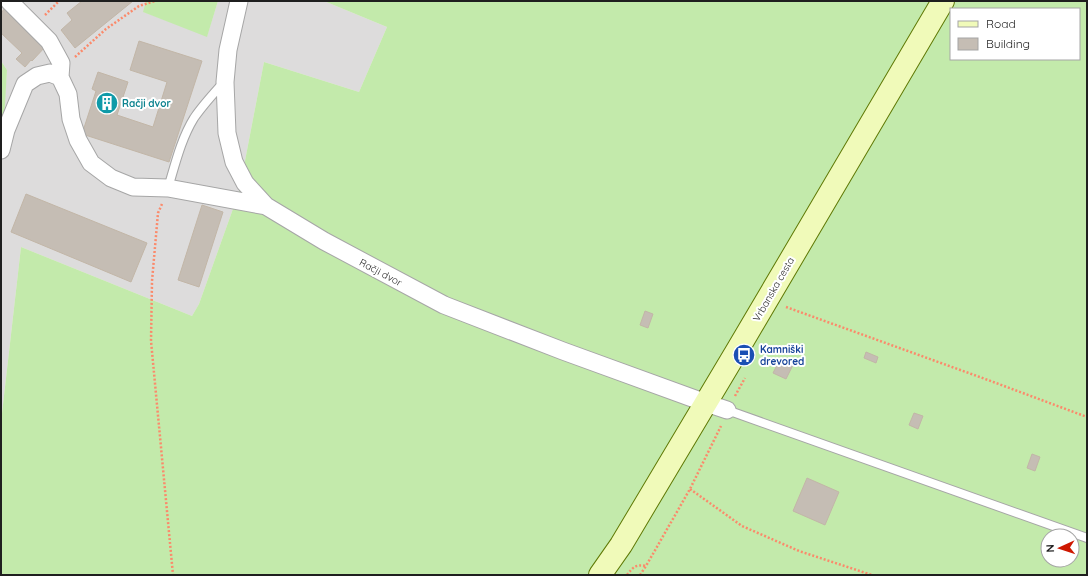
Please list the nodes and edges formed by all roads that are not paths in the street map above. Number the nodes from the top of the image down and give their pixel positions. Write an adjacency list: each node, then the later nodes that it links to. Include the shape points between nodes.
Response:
1 (9, 1): 4 (street, via 49,41)
2 (238, 1): 5 (street, Račji dvor, via 228,50)
3 (943, 1): 9 (street, Vrbanska cesta)
4 (60, 70): 6 (street, via 37,76 25,84 6,130); 7 (street, via 78,140 91,163 111,178 134,187)
5 (225, 82): 7 (lane, via 208,99 194,119 181,147); 8 (street, Račji dvor, via 227,134 234,162 245,183)
6 (1, 150)
7 (168, 188): 8 (street)
8 (266, 206): 9 (street, Račji dvor, via 324,241 444,306)
9 (706, 404): 10 (street, Račji dvor); 12 (street, Vrbanska cesta, via 621,545)
10 (727, 410): 11 (lane)
11 (1087, 538)
12 (600, 575)

